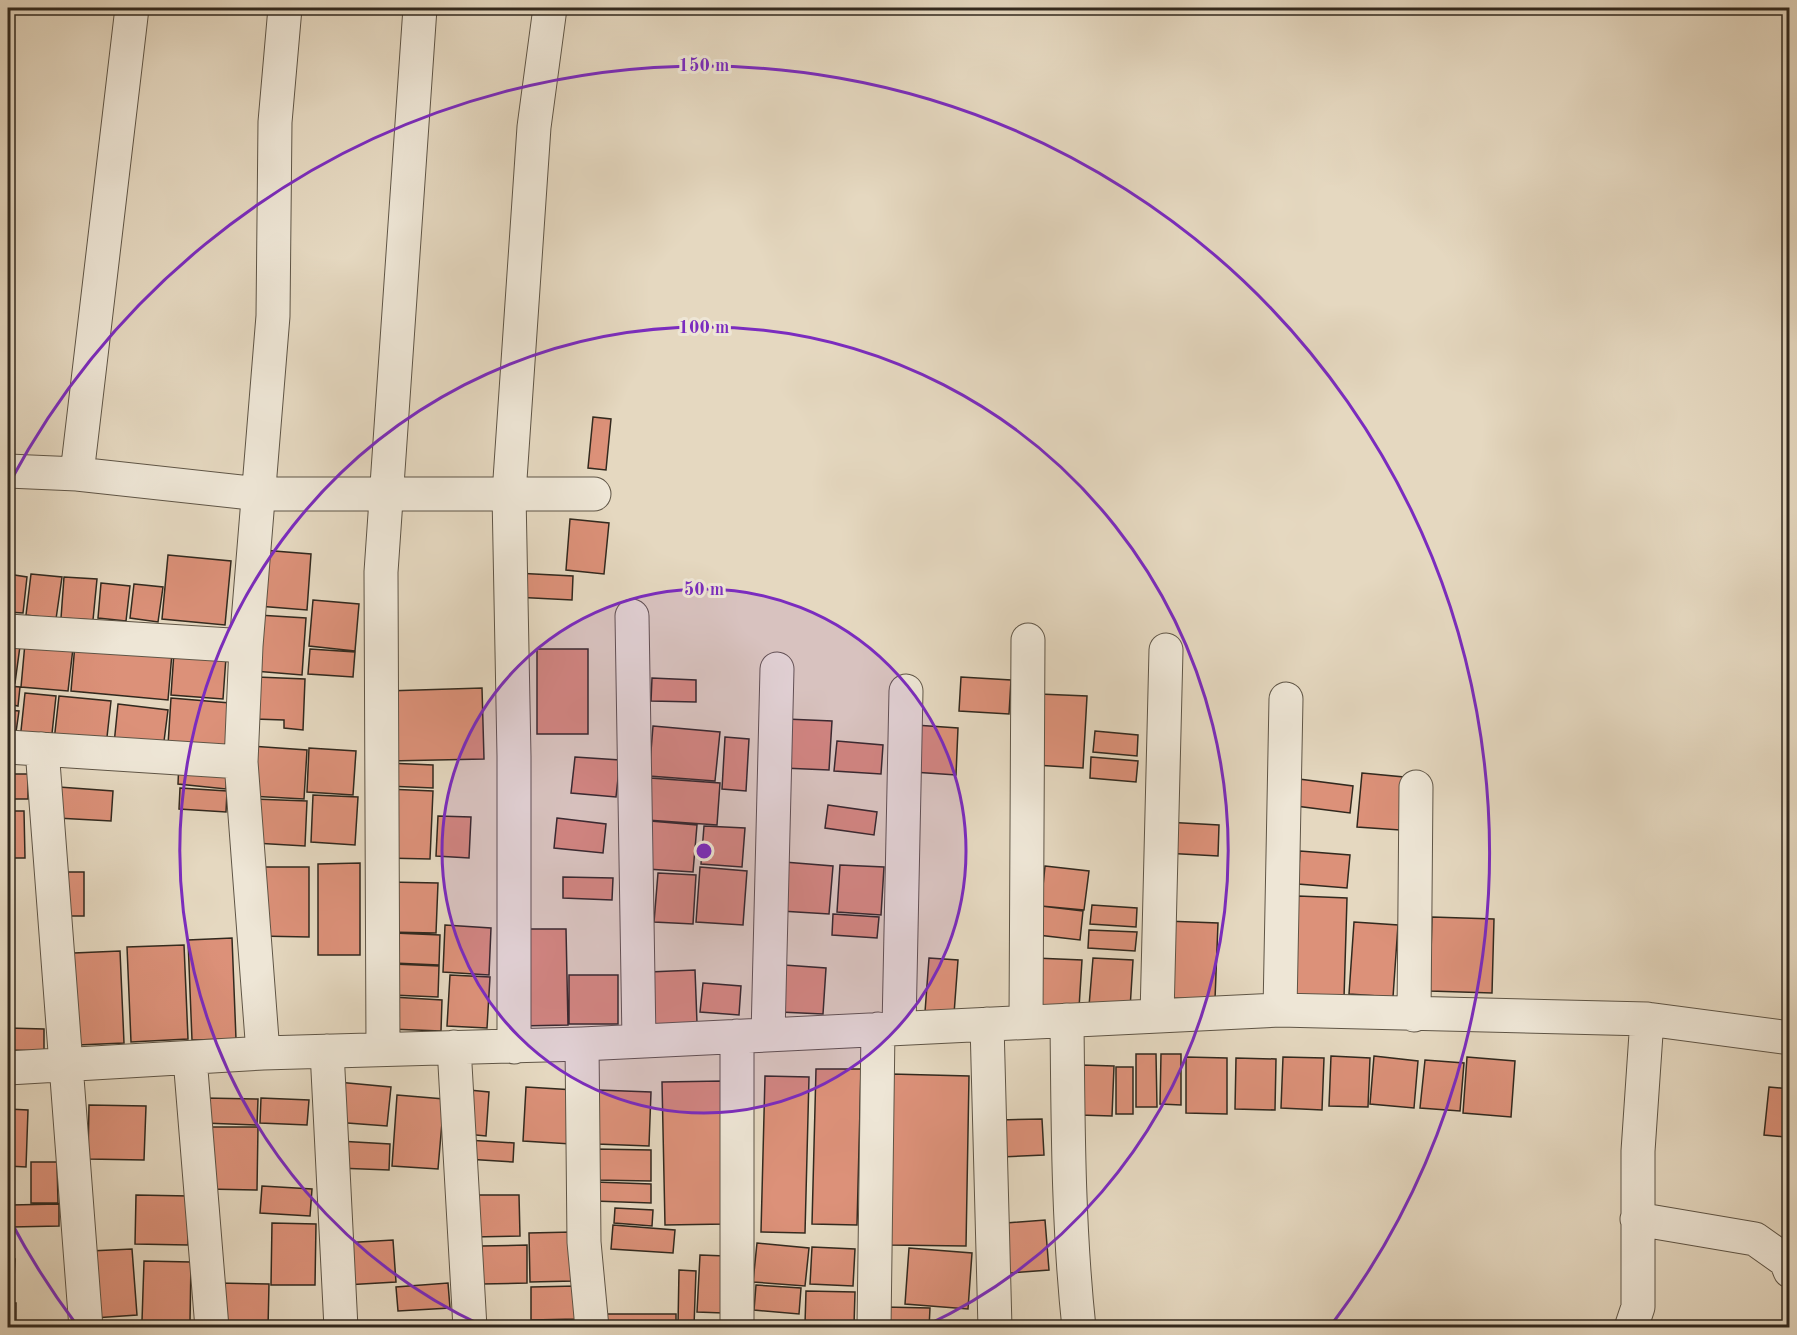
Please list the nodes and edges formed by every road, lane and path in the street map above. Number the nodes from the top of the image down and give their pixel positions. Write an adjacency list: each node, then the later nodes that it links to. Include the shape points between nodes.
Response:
1 (132, 8): 6 (street)
2 (285, 8): 8 (street, via 275,122 273,316)
3 (420, 8): 7 (street)
4 (550, 8): 9 (street, via 534,127)
5 (8, 471): 6 (street)
6 (77, 474): 8 (street)
7 (388, 493): 8 (street); 9 (street); 37 (street, via 381,572)
8 (260, 494): 14 (street)
9 (509, 494): 10 (street); 36 (street)
10 (594, 494)
11 (632, 616): 33 (street)
12 (8, 631): 14 (street)
13 (1028, 640): 28 (street)
14 (246, 646): 21 (street)
15 (1166, 650): 25 (street)
16 (777, 669): 31 (street)
17 (906, 691): 30 (street)
18 (1286, 699): 23 (street)
19 (8, 747): 20 (street)
20 (42, 749): 21 (street); 41 (street)
21 (241, 762): 39 (street)
22 (1416, 788): 24 (street)
23 (1280, 1010): 24 (street); 25 (street)
24 (1414, 1015): 26 (street)
25 (1157, 1016): 27 (street)
26 (1647, 1019): 32 (street); 43 (street)
27 (1067, 1020): 28 (street); 53 (street, via 1069,1180)
28 (1026, 1023): 29 (street)
29 (987, 1024): 30 (street); 52 (street)
30 (888, 1029): 31 (street); 51 (street)
31 (753, 1035): 33 (street); 50 (street)
32 (1790, 1038)
33 (639, 1041): 34 (street)
34 (582, 1044): 36 (street); 49 (street, via 584,1242)
35 (454, 1047): 36 (street); 37 (street); 48 (street)
36 (514, 1047)
37 (383, 1049): 38 (street)
38 (327, 1051): 39 (street); 47 (street)
39 (263, 1053): 40 (street)
40 (190, 1058): 41 (street); 46 (street)
41 (67, 1065): 42 (street); 45 (street)
42 (8, 1068)
43 (1636, 1219): 44 (street, via 1755,1239 1786,1261); 54 (street, via 1638,1307)
44 (1790, 1271)
45 (86, 1328)
46 (212, 1328)
47 (341, 1328)
48 (470, 1328)
49 (592, 1328)
50 (737, 1328)
51 (874, 1328)
52 (995, 1328)
53 (1079, 1328)
54 (1631, 1328)

